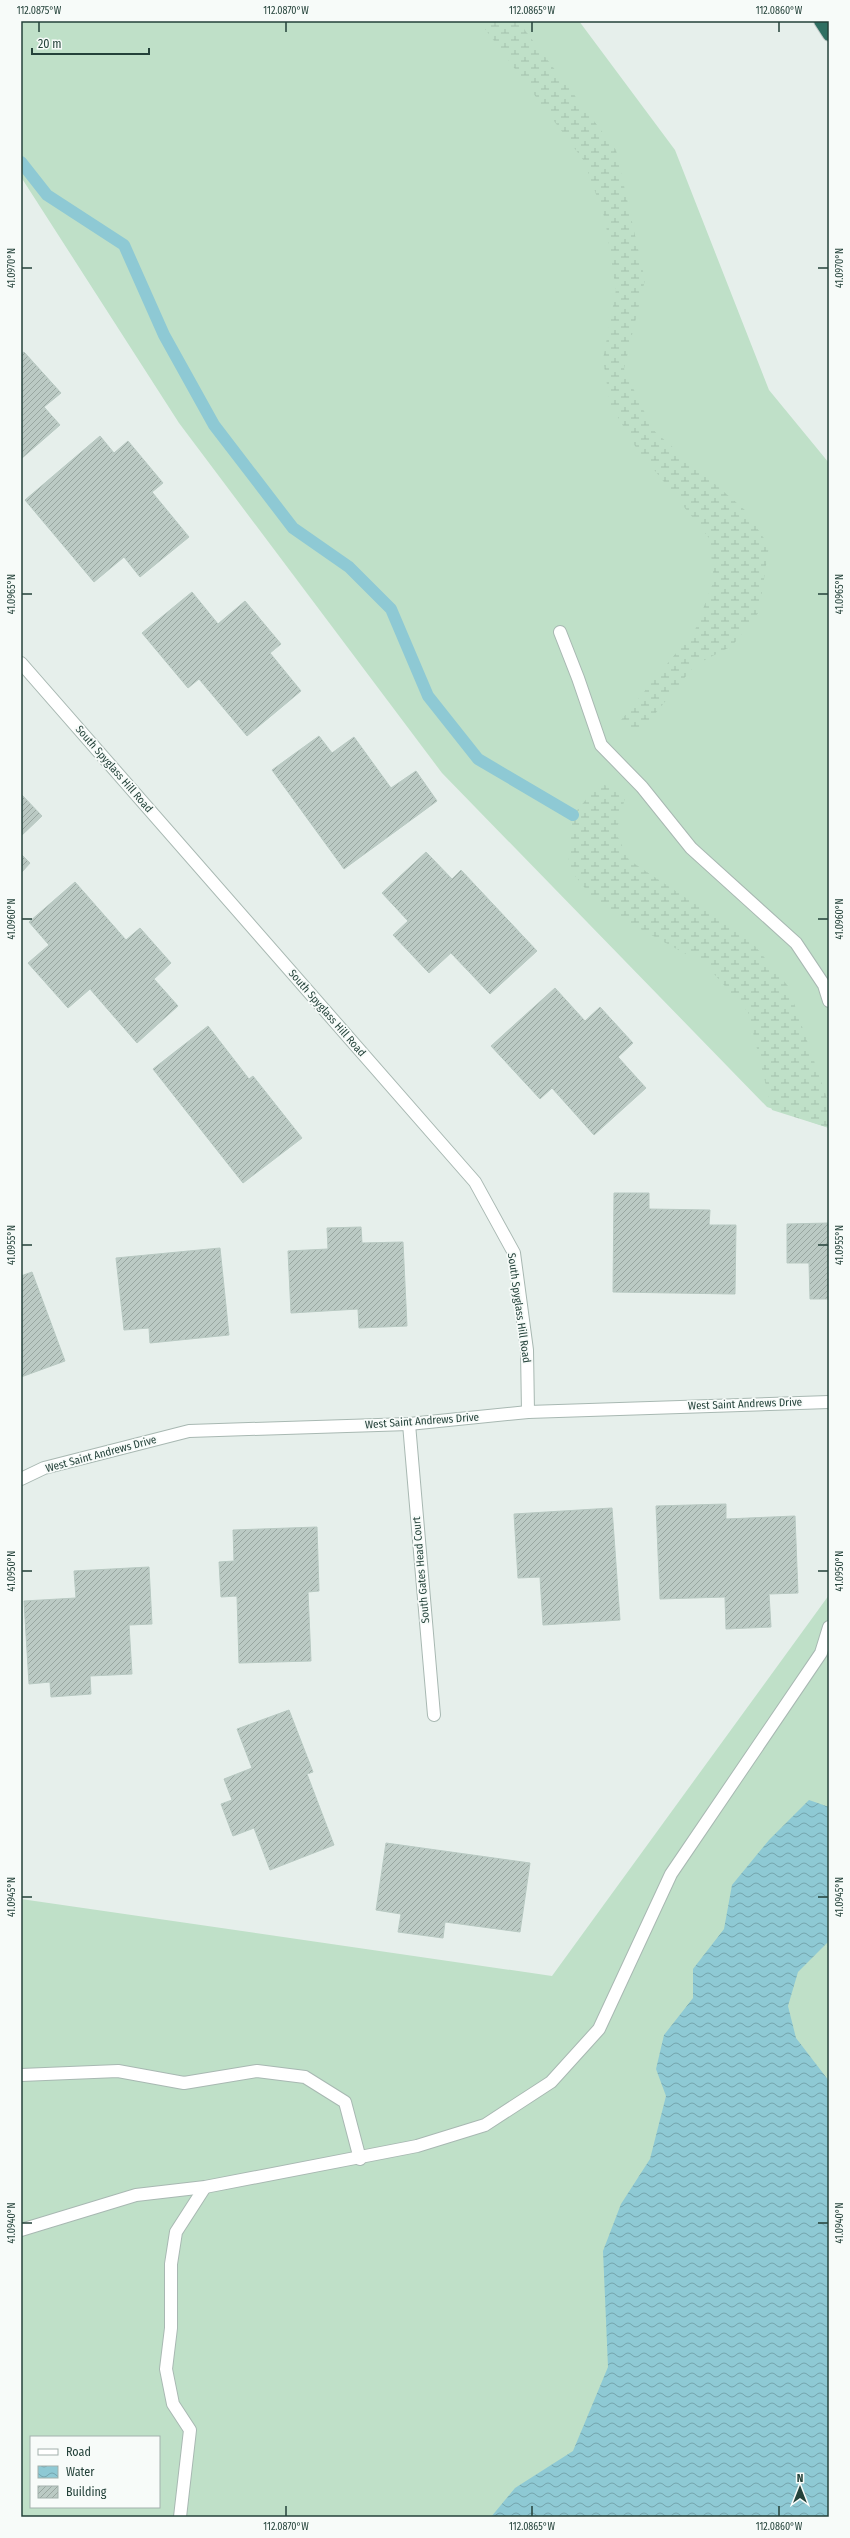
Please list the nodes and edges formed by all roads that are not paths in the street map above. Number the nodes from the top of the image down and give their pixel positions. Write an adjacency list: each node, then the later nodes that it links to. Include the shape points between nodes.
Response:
1 (820, 21): 2 (highway)
2 (829, 35)
3 (560, 632): 5 (street, via 601,745 642,787 691,848 796,943 824,985)
4 (21, 663): 7 (street, South Spyglass Hill Road, via 475,1182 514,1253 527,1350)
5 (829, 1001)
6 (829, 1402): 7 (street, West Saint Andrews Drive)
7 (528, 1412): 8 (street, West Saint Andrews Drive)
8 (409, 1424): 9 (street, West Saint Andrews Drive, via 189,1431 44,1468); 11 (street, South Gates Head Court)
9 (21, 1479)
10 (829, 1627): 13 (street, via 821,1653 671,1874 599,2029 551,2082 485,2125 417,2146)
11 (434, 1716)
12 (21, 2075): 13 (street, via 118,2071 184,2083 257,2071 305,2077 345,2102)
13 (360, 2159): 14 (street)
14 (205, 2187): 15 (street, via 136,2195); 16 (street, via 176,2232 171,2264 171,2328 166,2369 174,2404 190,2430)
15 (21, 2230)
16 (180, 2517)

